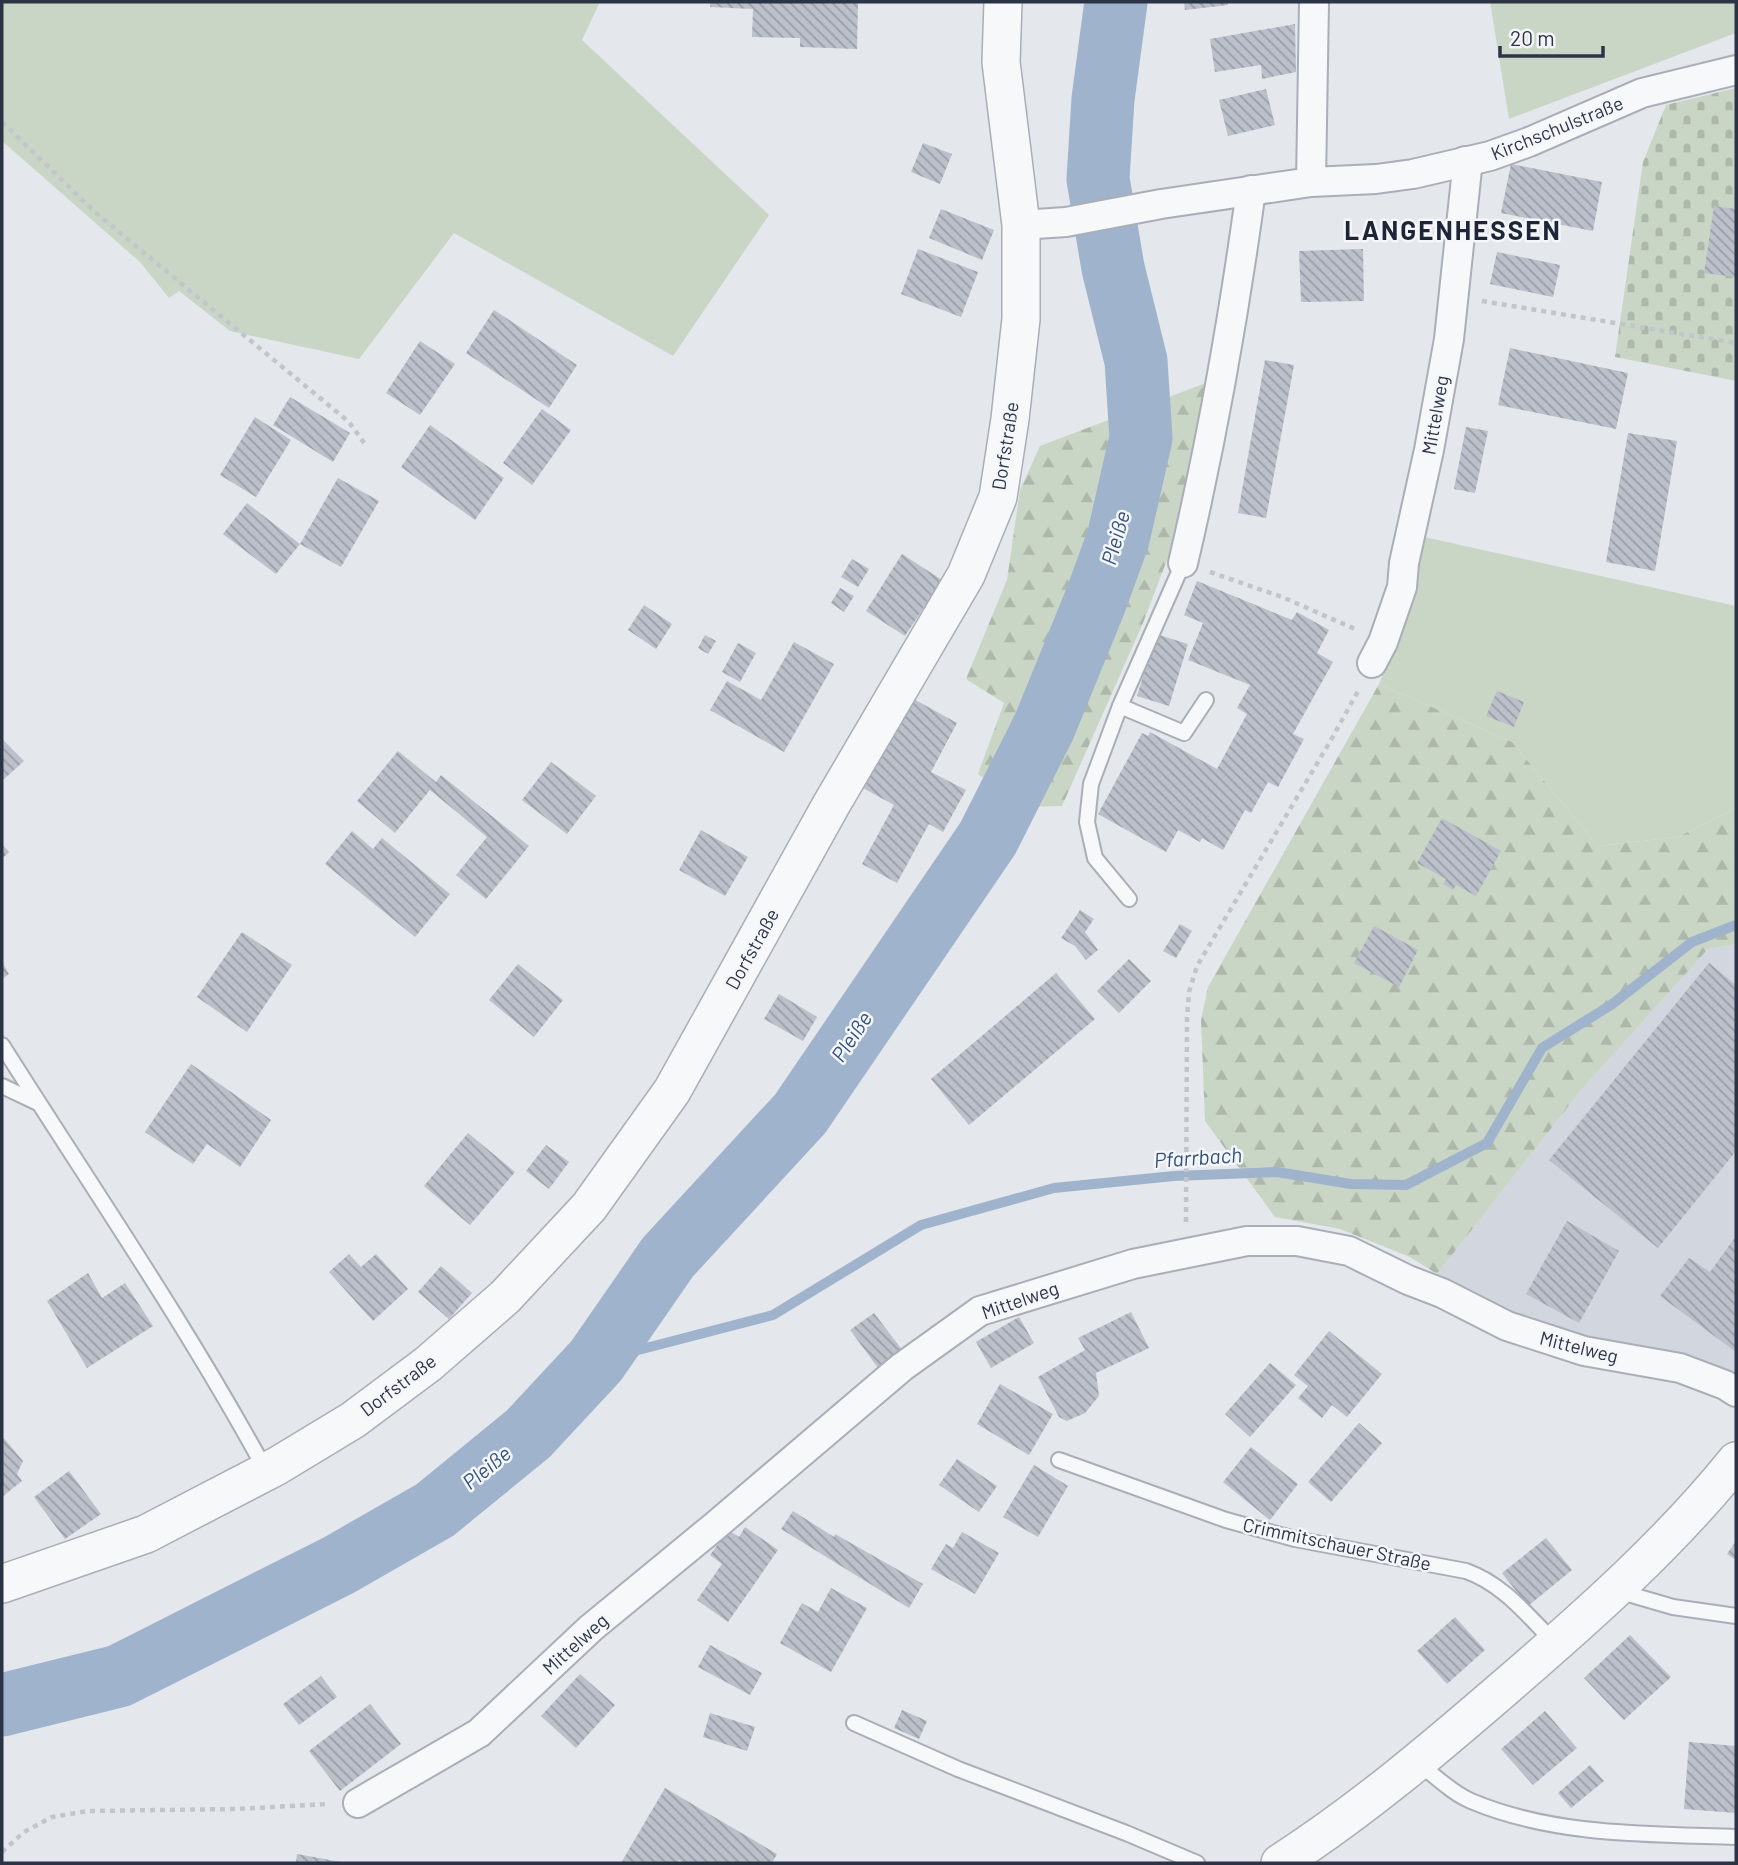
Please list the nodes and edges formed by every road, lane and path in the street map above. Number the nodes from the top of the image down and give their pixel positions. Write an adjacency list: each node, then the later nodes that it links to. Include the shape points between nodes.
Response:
1 (1003, 2): 8 (street, Dorfstraße, via 1001,62)
2 (1314, 2): 6 (street)
3 (1736, 70): 5 (street, Kirchschulstraße, via 1642,93 1529,142)
4 (2, 122): 11 (path, via 96,213 349,422)
5 (1465, 161): 6 (street, Kirchschulstraße, via 1413,174); 9 (street, Mittelweg)
6 (1311, 182): 7 (street, Kirchschulstraße)
7 (1251, 190): 8 (street, Kirchschulstraße, via 1066,222); 12 (street, via 1205,468)
8 (1021, 225): 24 (street, Dorfstraße, via 1021,319 998,497 965,575 671,1091 589,1207 505,1297 428,1364 353,1420)
9 (1454, 296): 10 (path); 13 (street, Mittelweg, via 1402,587)
10 (1736, 343)
11 (367, 447)
12 (1183, 563): 13 (path, via 1282,597); 15 (lane)
13 (1377, 652): 20 (path, via 1331,740 1197,966 1187,1018)
14 (1206, 700): 15 (lane, via 1184,733)
15 (1120, 706): 16 (lane, via 1091,784 1087,822 1095,858)
16 (1129, 899)
17 (2, 1045): 19 (lane)
18 (2, 1086): 19 (lane)
19 (39, 1104): 24 (lane, via 189,1337)
20 (1186, 1220)
21 (1736, 1392): 31 (street, Mittelweg, via 1680,1368 1584,1351 1518,1330 1349,1251 1297,1241 1247,1241 1133,1264 979,1311 902,1367 591,1628 479,1733)
22 (1059, 1460): 28 (lane, Crimmitschauer Straße, via 1295,1539 1485,1578 1501,1588)
23 (1736, 1461): 26 (street, via 1701,1505)
24 (266, 1472): 25 (street, Dorfstraße, via 146,1534)
25 (2, 1584)
26 (1615, 1590): 27 (lane, via 1673,1607); 28 (street)
27 (1736, 1616)
28 (1556, 1644): 30 (street)
29 (855, 1723): 34 (lane, via 958,1769)
30 (1418, 1762): 32 (lane, via 1468,1800 1548,1825); 35 (street)
31 (358, 1803): 33 (path, via 88,1811 52,1817 24,1832)
32 (1736, 1837)
33 (2, 1852)
34 (1197, 1863)
35 (1280, 1863)

